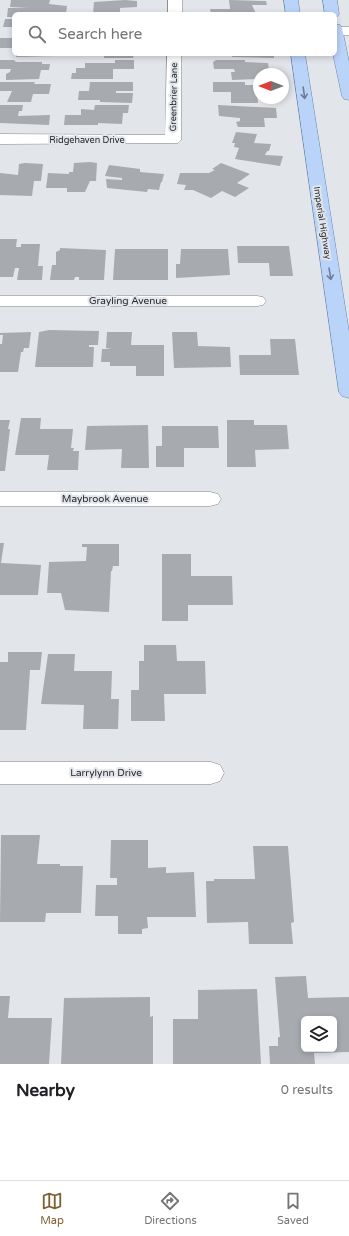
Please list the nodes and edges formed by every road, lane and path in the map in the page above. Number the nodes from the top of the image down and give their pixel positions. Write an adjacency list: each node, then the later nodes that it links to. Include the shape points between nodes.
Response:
1 (175, 0): 4 (street)
2 (291, 0): 5 (main road)
3 (330, 0): 6 (main road)
4 (175, 12)
5 (293, 12)
6 (332, 12)
7 (337, 30): 8 (street)
8 (349, 31)
9 (337, 39): 12 (main road)
10 (174, 56): 14 (street, Greenbrier Lane)
11 (298, 56): 17 (main road, Imperial Highway, one-way to 17)
12 (349, 96)
13 (0, 139): 14 (street, Ridgehaven Drive)
14 (173, 140)
15 (0, 301): 16 (street, Grayling Avenue)
16 (257, 301)
17 (349, 392)
18 (0, 499): 19 (street, Maybrook Avenue)
19 (210, 499)
20 (0, 773): 21 (street, Larrylynn Drive)
21 (211, 773)

